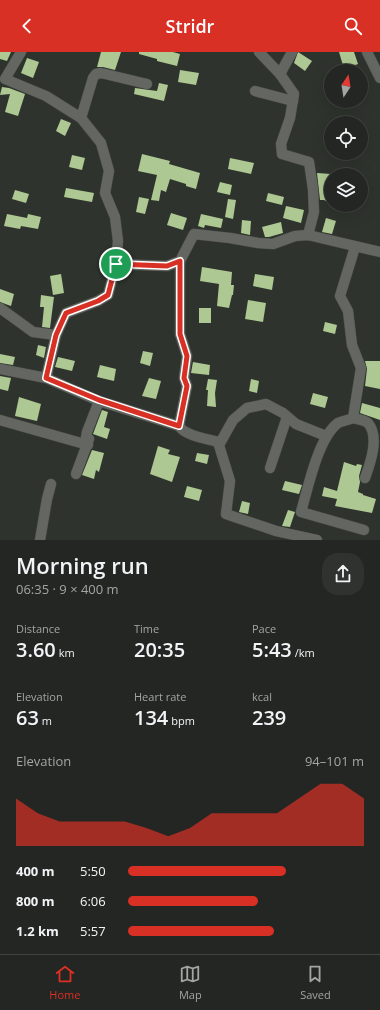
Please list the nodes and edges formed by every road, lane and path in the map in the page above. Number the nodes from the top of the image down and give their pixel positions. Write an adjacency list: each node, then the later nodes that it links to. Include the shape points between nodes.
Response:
1 (22, 52): 7 (street)
2 (259, 52): 5 (street)
3 (292, 52): 5 (street)
4 (368, 52): 6 (street)
5 (280, 74): 10 (street, via 294,94)
6 (380, 78)
7 (2, 81): 11 (street, via 46,96)
8 (147, 84): 11 (street, via 96,74)
9 (256, 91): 10 (street)
10 (293, 101): 12 (street, via 281,144 282,154 309,162 314,212)
11 (81, 118): 16 (street, via 101,143 109,170 105,193 115,217 118,241)
12 (308, 235): 13 (street); 15 (street, via 295,236 273,244 258,244 194,234)
13 (356, 247): 14 (street); 23 (street, via 340,296 348,311 352,345 361,368)
14 (380, 252)
15 (180, 261): 16 (street, via 167,266); 25 (street, via 180,334 187,356 184,378 187,386)
16 (116, 264): 18 (street, via 108,295 66,313)
17 (0, 308): 18 (street, via 33,332)
18 (56, 335): 20 (street)
19 (0, 369): 20 (street)
20 (46, 378): 21 (street)
21 (99, 400): 25 (street); 27 (street, via 87,432)
22 (287, 417): 26 (street, via 296,424); 28 (street, via 266,404 247,408 233,420); 29 (street)
23 (353, 418): 26 (street, via 339,423); 31 (street, via 368,423 373,436 373,451)
24 (0, 420): 27 (street)
25 (179, 426): 28 (street, via 190,434 218,442)
26 (326, 436): 33 (street, via 301,512)
27 (88, 444): 30 (street)
28 (219, 445): 35 (street, via 230,481 226,514 276,531)
29 (270, 468)
30 (76, 474)
31 (365, 478)
32 (52, 484): 34 (street)
33 (364, 530)
34 (40, 540)
35 (317, 540)

